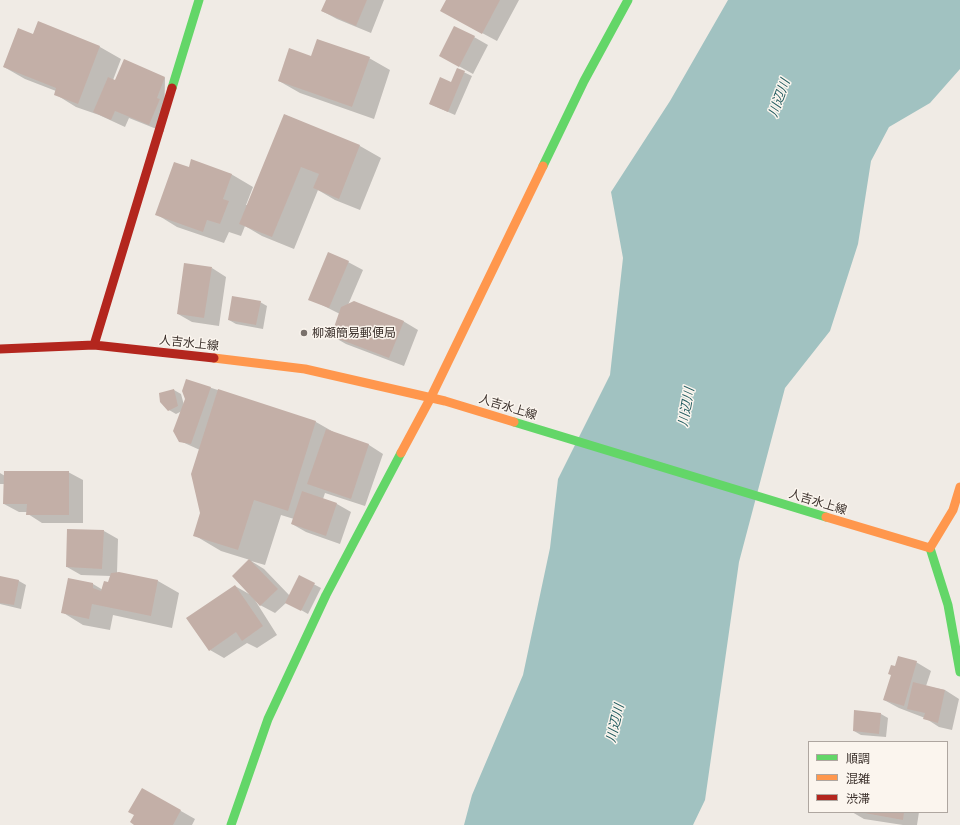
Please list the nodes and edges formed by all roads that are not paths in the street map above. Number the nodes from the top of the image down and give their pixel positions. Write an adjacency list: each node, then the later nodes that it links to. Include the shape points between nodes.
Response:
1 (199, 0): 3 (street)
2 (628, 0): 5 (street, via 584,81)
3 (94, 345): 4 (street, 人吉水上線); 5 (street, 人吉水上線, via 305,369)
4 (0, 348)
5 (430, 399): 7 (street, 人吉水上線, via 464,406); 9 (street, via 326,595 268,719)
6 (960, 487): 7 (street, via 953,510)
7 (930, 548): 8 (street, via 948,604)
8 (960, 672)
9 (231, 825)

